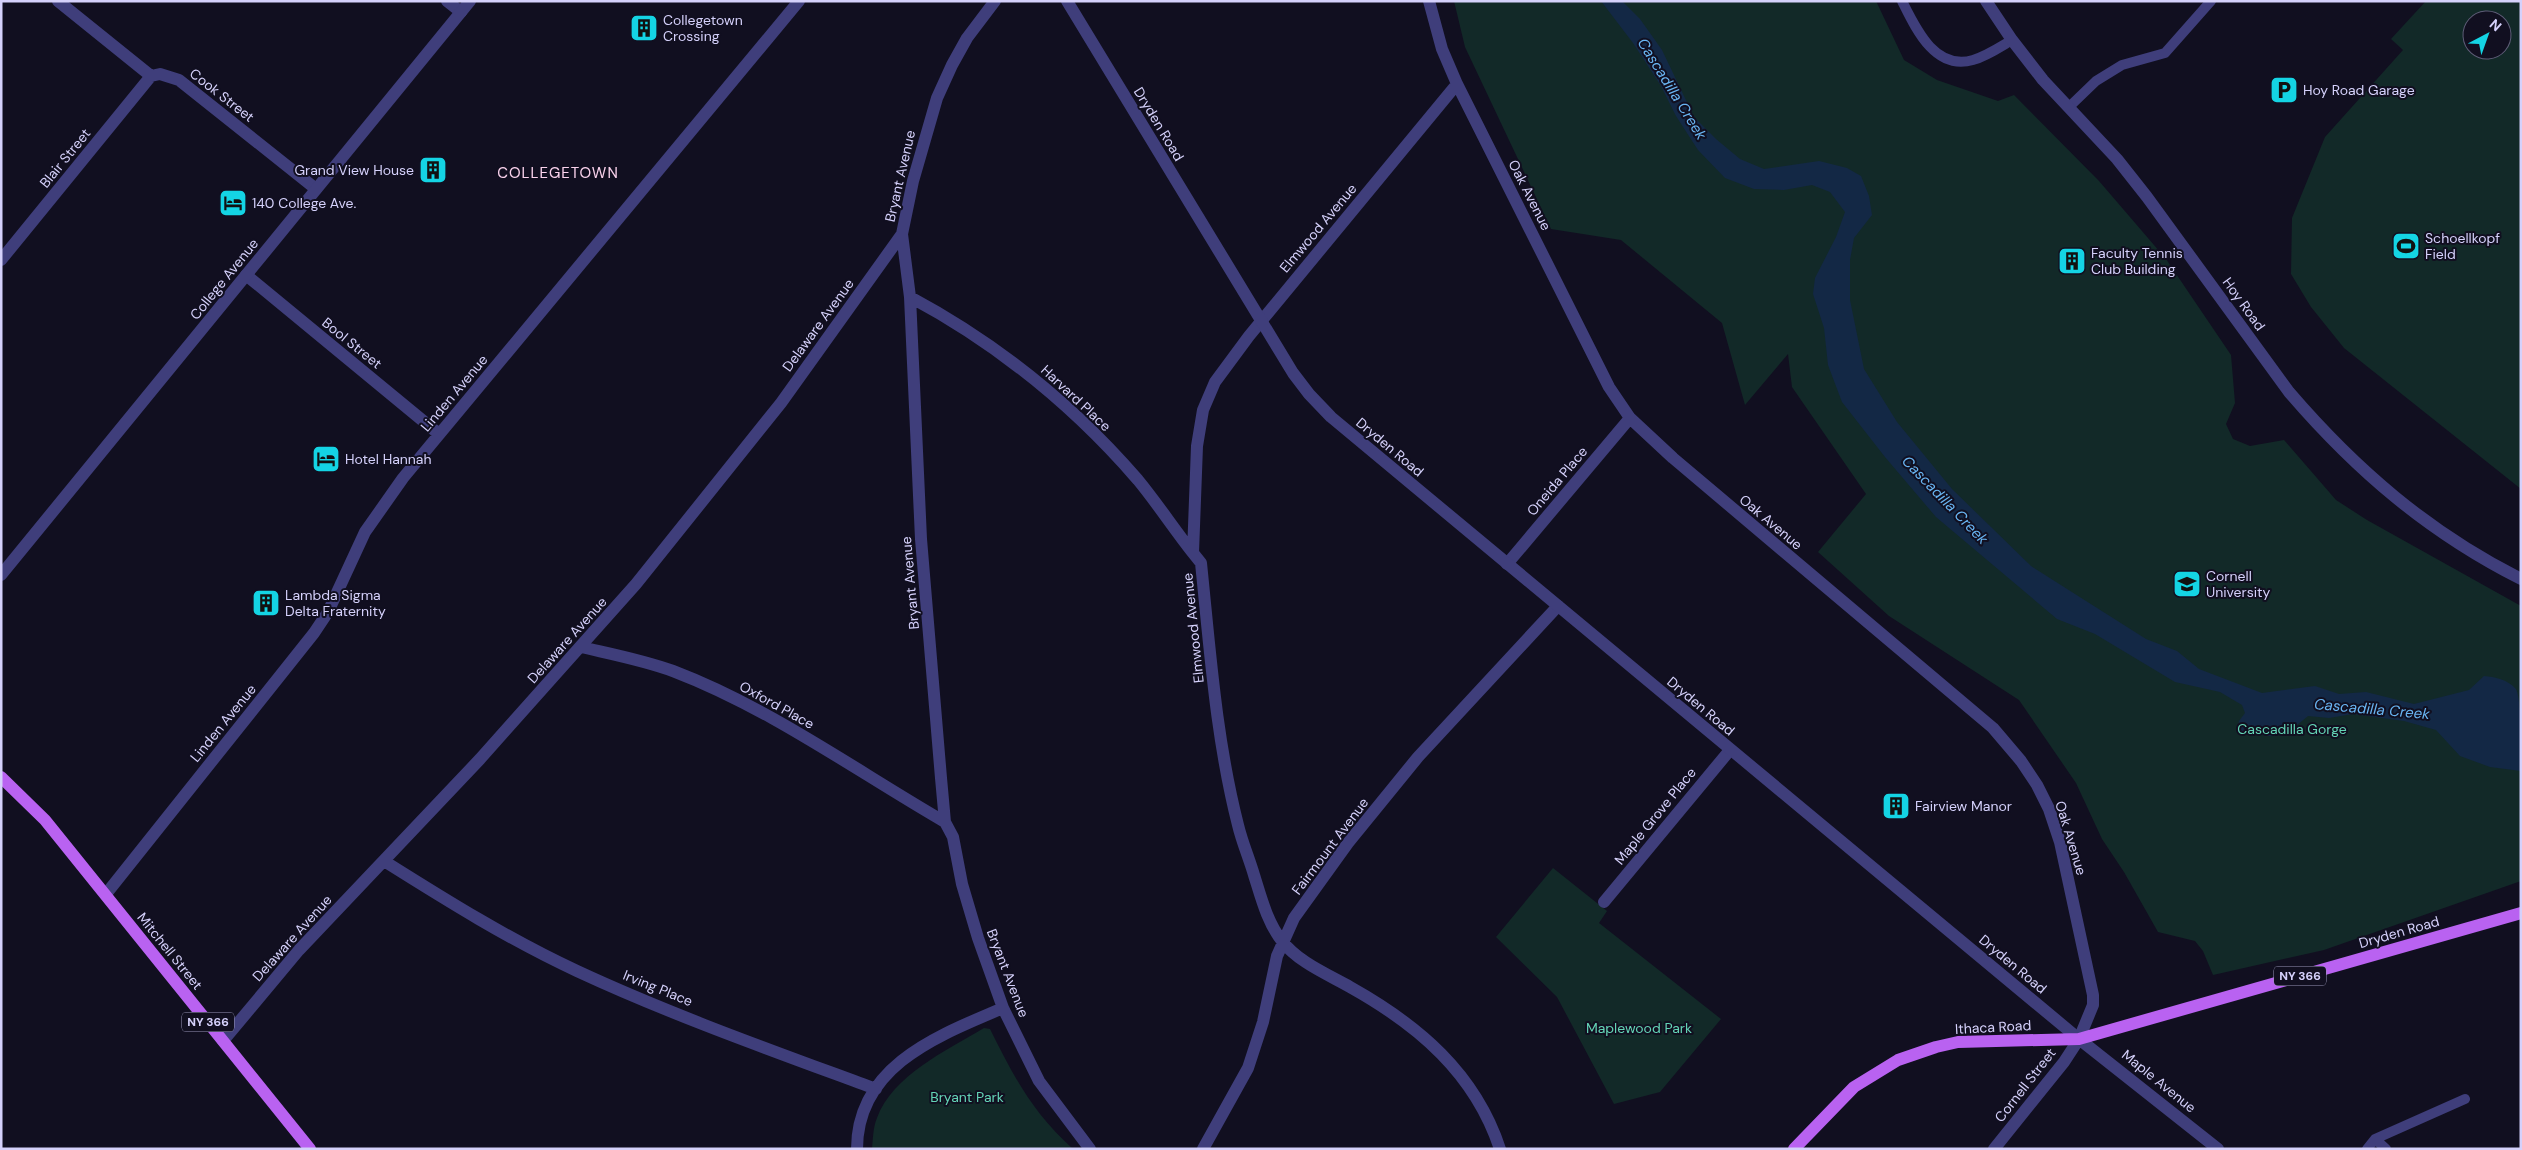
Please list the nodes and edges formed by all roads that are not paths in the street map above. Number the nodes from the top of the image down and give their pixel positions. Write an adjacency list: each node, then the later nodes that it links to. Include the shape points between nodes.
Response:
1 (58, 1): 13 (street)
2 (447, 1): 11 (street)
3 (470, 1): 11 (street, College Avenue)
4 (799, 1): 23 (street, Linden Avenue)
5 (994, 1): 17 (street, Bryant Avenue, via 967,38 937,98 913,181)
6 (1067, 1): 21 (street, Dryden Road)
7 (1429, 1): 14 (street, Oak Avenue, via 1442,49)
8 (1902, 1): 12 (lane, via 1926,44 1948,59 1971,61)
9 (1986, 1): 12 (street, Hoy Road)
10 (2211, 1): 15 (lane, via 2165,53 2122,66 2096,81)
11 (461, 12): 16 (street, College Avenue)
12 (2012, 40): 15 (street, Hoy Road)
13 (151, 76): 16 (street, Cook Street, via 170,75 179,80); 18 (street, Blair Street)
14 (1457, 84): 21 (street, Elmwood Avenue); 22 (street, Oak Avenue, via 1609,387)
15 (2068, 107): 27 (street, Hoy Road, via 2147,197 2289,392 2342,451 2404,506 2470,551)
16 (316, 189): 19 (street, College Avenue)
17 (902, 234): 20 (street, Bryant Avenue); 29 (street, Delaware Avenue, via 731,468)
18 (1, 260)
19 (246, 275): 23 (street, Bool Street); 26 (street, College Avenue)
20 (910, 297): 24 (street, Harvard Place, via 995,348 1094,433 1138,480); 32 (street, Bryant Avenue, via 921,539)
21 (1262, 320): 24 (street, Elmwood Avenue, via 1214,382 1203,410 1197,446); 25 (street, Dryden Road, via 1304,387 1331,417)
22 (1630, 418): 25 (street, Oneida Place); 39 (street, Oak Avenue, via 1672,458 1993,728 2021,761 2045,801 2060,842 2090,976 2093,1005)
23 (439, 434): 34 (street, Linden Avenue, via 398,484 365,532 328,612 314,633)
24 (1193, 553): 37 (street, Elmwood Avenue, via 1201,563 1218,722 1238,825 1267,914)
25 (1508, 564): 28 (street, Dryden Road)
26 (1, 575)
27 (2521, 579)
28 (1558, 606): 30 (street, Dryden Road); 37 (street, Fairmount Avenue, via 1418,757 1343,851 1294,918)
29 (581, 647): 32 (street, Oxford Place, via 672,671 736,698); 33 (street, Delaware Avenue)
30 (1730, 750): 35 (street, Maple Grove Place); 39 (street, Dryden Road)
31 (1, 777): 34 (main road, Mitchell Street / NY 366, via 45,820)
32 (945, 822): 38 (street, Bryant Avenue, via 953,837 962,884 978,938)
33 (384, 861): 40 (street, Delaware Avenue, via 299,950); 41 (street, Irving Place, via 524,944 578,971)
34 (106, 894): 40 (main road, Mitchell Street / NY 366)
35 (1604, 902)
36 (2521, 913): 39 (main road, Dryden Road / NY 366)
37 (1282, 942): 47 (street, Fairmount Avenue, via 1248,1068); 48 (street, Elmwood Avenue, via 1306,962 1376,1001 1432,1042 1475,1094)
38 (1004, 1008): 41 (street, via 919,1047 902,1059); 46 (street, Bryant Avenue, via 1039,1081)
39 (2079, 1039): 49 (main road, Ithaca Road / NY 366, via 1958,1042 1898,1060 1849,1091); 50 (street, Cornell Street); 51 (street, Maple Avenue)
40 (223, 1041): 44 (main road, Mitchell Street / NY 366)
41 (876, 1089): 45 (street, via 857,1133)
42 (2465, 1099): 43 (lane)
43 (2374, 1139): 52 (lane); 53 (lane)
44 (310, 1149)
45 (857, 1149)
46 (1090, 1149)
47 (1203, 1149)
48 (1500, 1149)
49 (1794, 1149)
50 (1994, 1149)
51 (2218, 1149)
52 (2367, 1149)
53 (2386, 1149)

